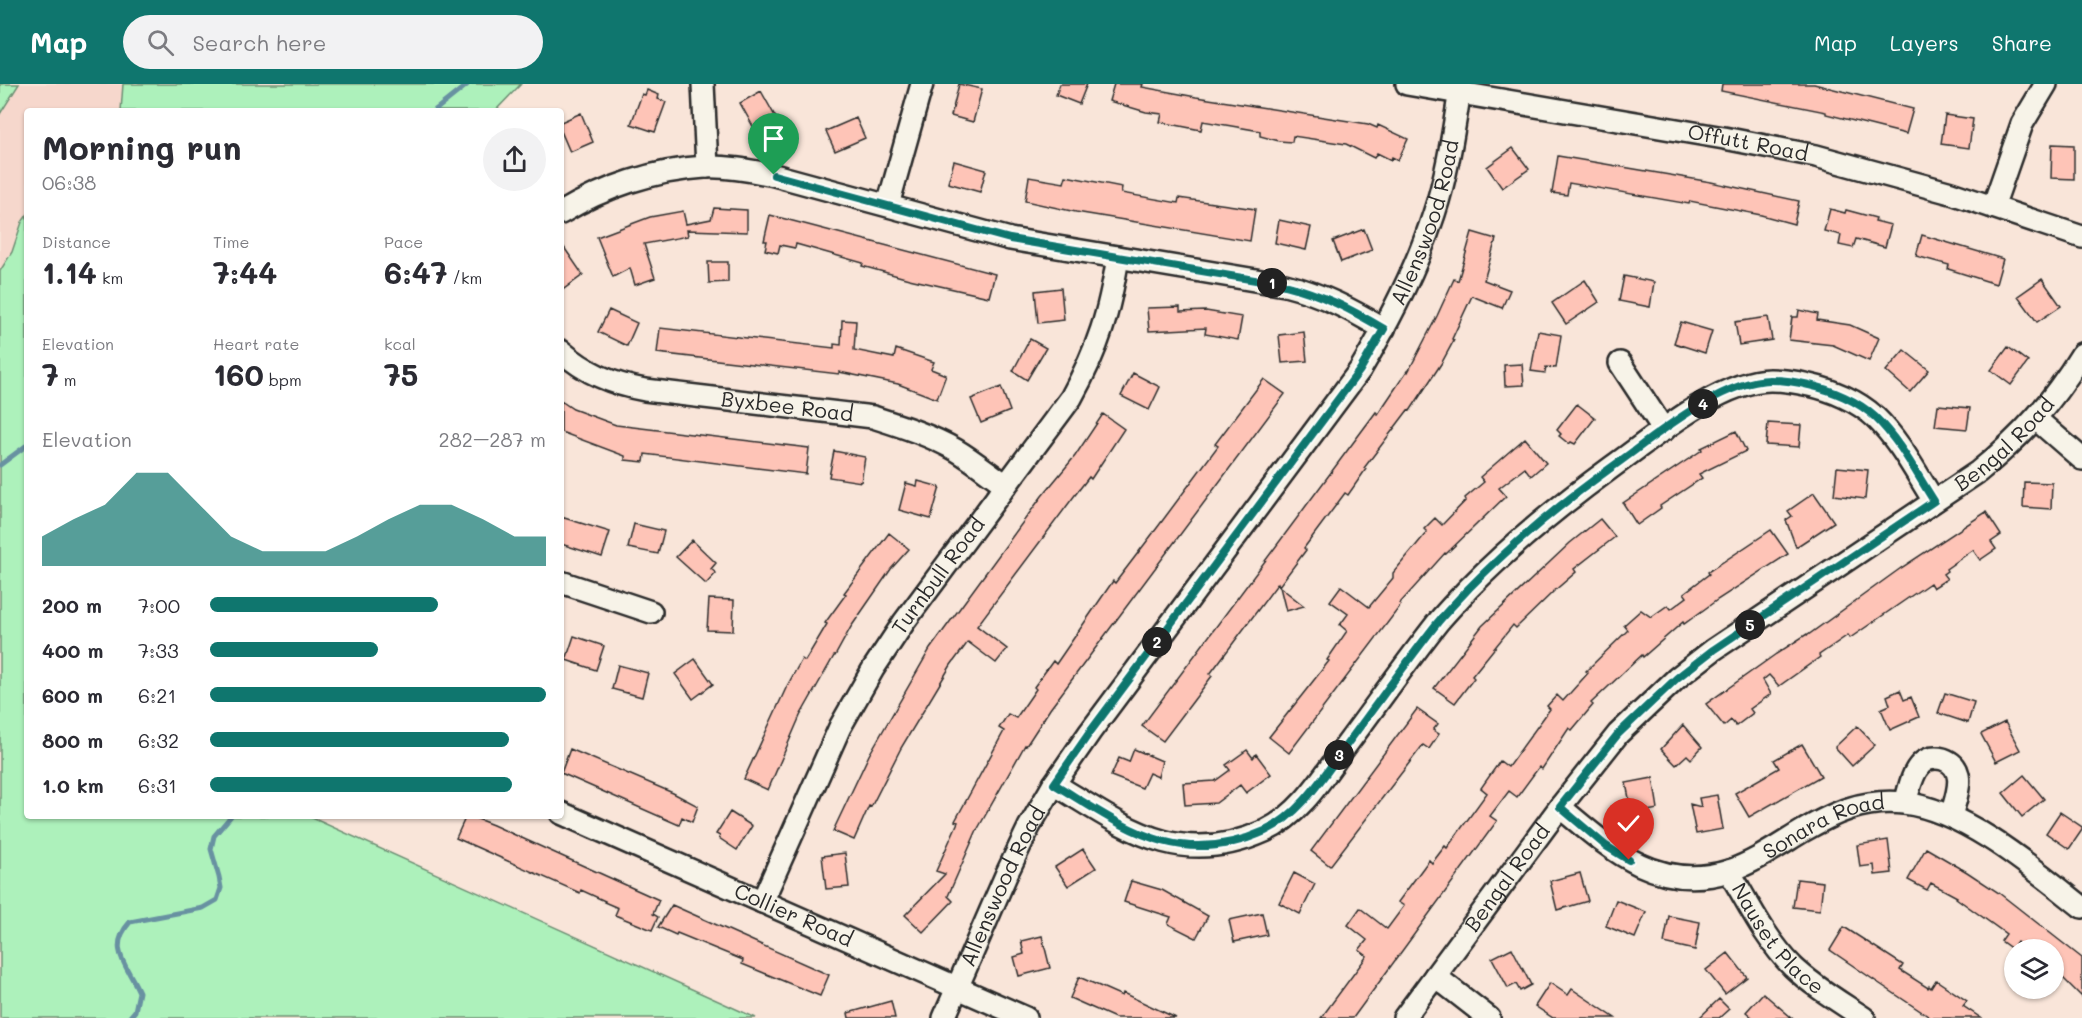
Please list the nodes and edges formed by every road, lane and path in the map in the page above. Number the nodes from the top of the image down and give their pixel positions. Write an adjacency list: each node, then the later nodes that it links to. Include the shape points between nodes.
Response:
1 (703, 84): 6 (street)
2 (922, 84): 7 (street)
3 (1407, 84): 5 (street, Offutt Road)
4 (2046, 84): 8 (street, via 2022,124)
5 (1460, 88): 8 (street, Offutt Road, via 1772,147 1862,168); 12 (street, Allenswood Road, via 1435,212 1404,292)
6 (707, 167): 7 (street, via 774,175); 9 (street, via 628,182)
7 (888, 205): 11 (street, via 1010,239)
8 (1993, 207): 10 (street, Offutt Road)
9 (564, 211)
10 (2082, 237)
11 (1118, 257): 12 (street, via 1313,292); 19 (street, Turnbull Road, via 1111,300 1091,362 1071,398)
12 (1384, 329): 23 (street, Allenswood Road, via 1360,370)
13 (564, 353): 19 (street, Byxbee Road, via 594,375 618,385 873,417 934,439)
14 (2082, 354): 16 (street, Bengal Road)
15 (1620, 363): 17 (street)
16 (2036, 419): 18 (street); 20 (street, Bengal Road, via 1978,472)
17 (1664, 430): 20 (street, via 1713,398 1741,386 1769,380 1823,388 1874,416 1894,438); 23 (street, via 1512,544 1440,619 1315,787 1291,814 1266,830 1205,846 1178,845 1151,839 1125,827)
18 (2082, 459)
19 (1006, 485): 29 (street, Turnbull Road, via 873,669 840,727)
20 (1934, 501): 25 (street, Bengal Road, via 1677,678 1618,734)
21 (564, 583): 22 (street)
22 (651, 612)
23 (1054, 784): 32 (street, Allenswood Road, via 1011,863)
24 (1905, 803): 27 (street, Sonara Road); 27 (street, via 1914,773 1930,758 1939,758 1957,768 1960,778); 28 (street, Sonara Road, via 1879,802 1828,816 1755,860)
25 (1560, 807): 28 (street, Sonara Road, via 1606,846 1655,872 1703,876); 31 (street, Bengal Road)
26 (564, 814): 29 (street, Collier Road)
27 (1951, 816): 30 (street, Sonara Road, via 2014,856)
28 (1729, 871): 37 (street, Nauset Place, via 1774,944 1793,966)
29 (762, 902): 32 (street, Collier Road)
30 (2082, 907)
31 (1434, 976): 35 (street, Bengal Road); 36 (street)
32 (957, 988): 33 (street, Allenswood Road); 34 (street, Collier Road)
33 (944, 1018)
34 (1026, 1018)
35 (1404, 1018)
36 (1489, 1018)
37 (1864, 1018)

